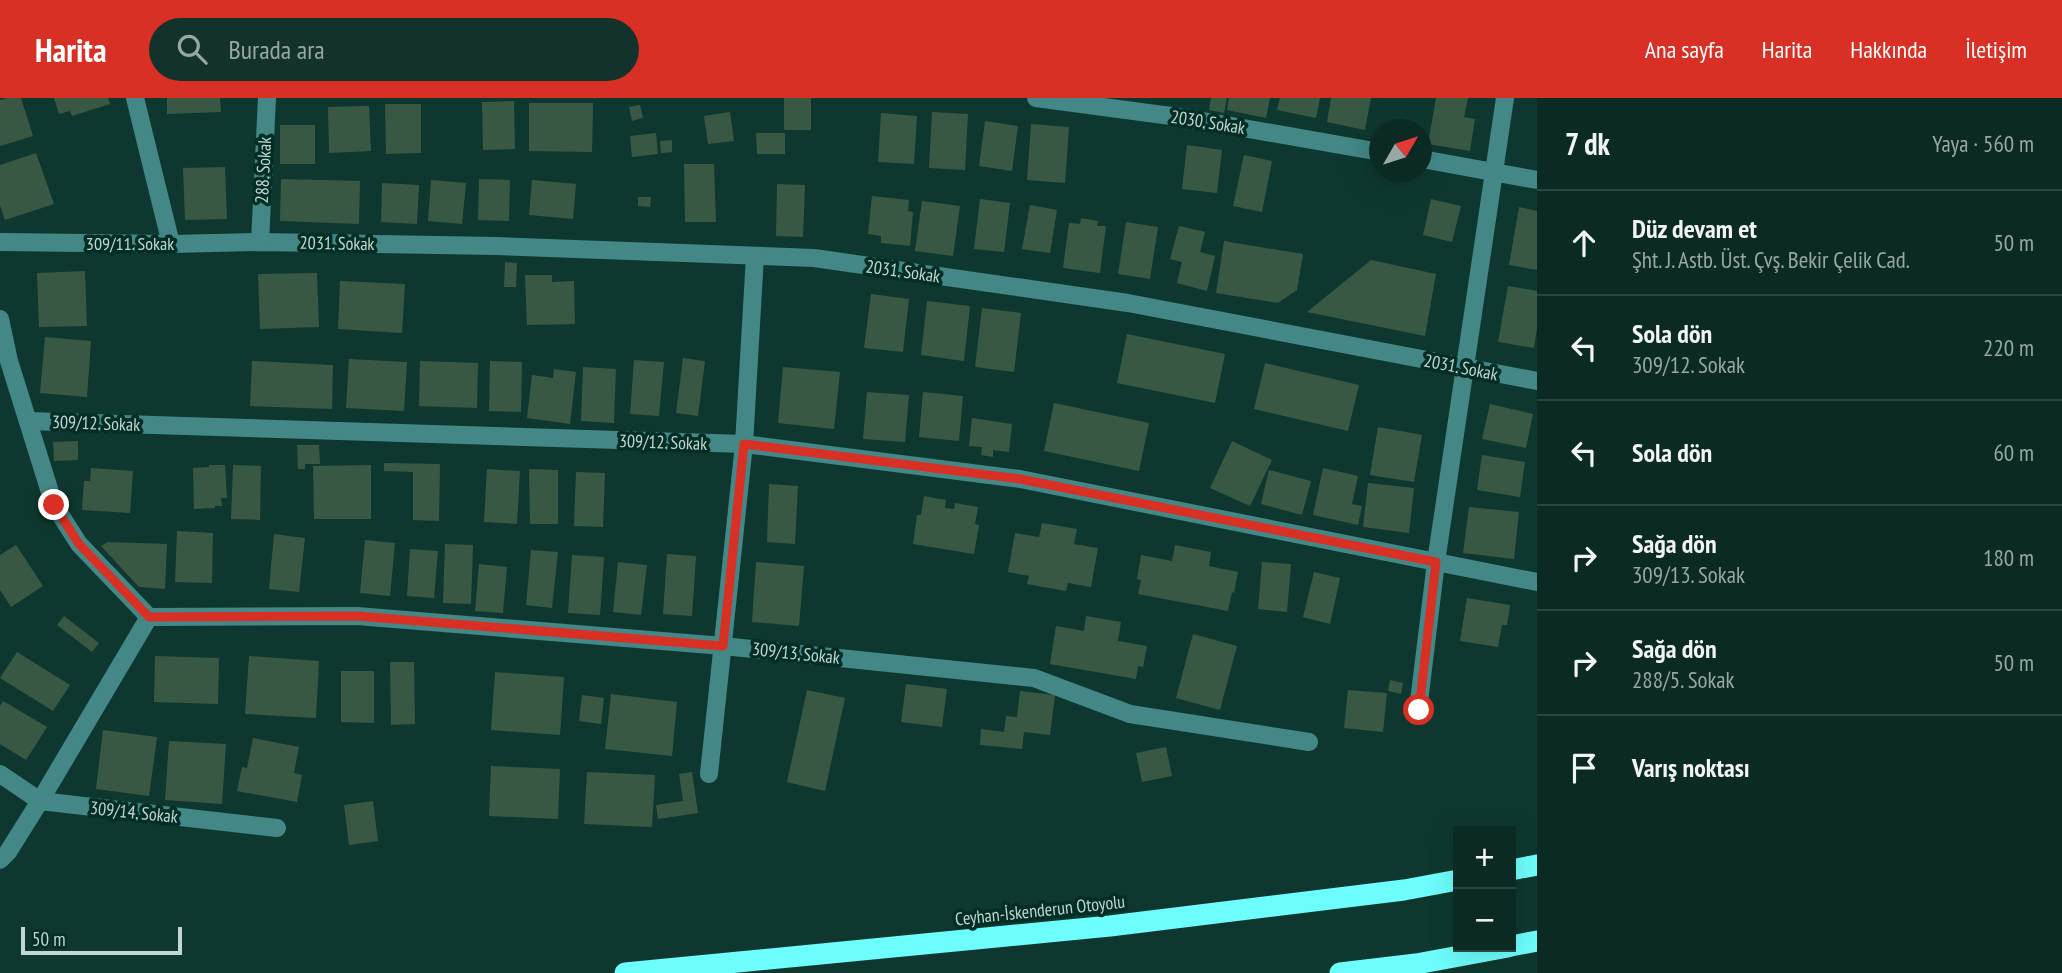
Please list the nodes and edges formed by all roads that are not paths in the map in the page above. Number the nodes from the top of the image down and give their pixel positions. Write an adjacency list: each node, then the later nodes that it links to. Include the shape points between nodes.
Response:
1 (135, 98): 11 (street)
2 (267, 98): 10 (street, 288. Sokak)
3 (1036, 98): 5 (street, 2030. Sokak)
4 (1505, 98): 7 (street)
5 (1369, 150)
6 (1432, 161): 7 (street)
7 (1494, 172): 8 (street); 14 (street)
8 (1537, 180)
9 (0, 242): 11 (street, 309/11. Sokak)
10 (260, 242): 11 (street, 309/11. Sokak); 12 (street, 2031. Sokak)
11 (171, 244)
12 (755, 256): 14 (street, 2031. Sokak, via 814,258 1128,303); 17 (street)
13 (0, 319): 16 (street)
14 (1466, 368): 15 (street, 2031. Sokak); 18 (street)
15 (1537, 382)
16 (28, 421): 17 (street, 309/12. Sokak); 20 (street, via 60,515 79,544)
17 (744, 444): 18 (street, 309/12. Sokak, via 1020,479); 21 (street)
18 (1436, 562): 19 (street, 309/12. Sokak); 22 (street)
19 (1537, 582)
20 (149, 617): 21 (street, 309/13. Sokak, via 357,616); 26 (street)
21 (723, 646): 23 (street, 309/13. Sokak, via 1034,678 1130,715); 25 (street)
22 (1419, 710)
23 (1309, 742)
24 (0, 774): 26 (street, 309/14. Sokak)
25 (709, 774)
26 (40, 801): 27 (street, 309/14. Sokak); 28 (street)
27 (277, 828)
28 (0, 860)
29 (1537, 865): 30 (highway)
30 (1516, 869)
31 (1453, 881): 35 (highway, Ceyhan-İskenderun Otoyolu, via 1110,926)
32 (1537, 942): 33 (highway)
33 (1516, 945)
34 (1478, 952): 36 (highway)
35 (625, 973)
36 (1340, 973)

